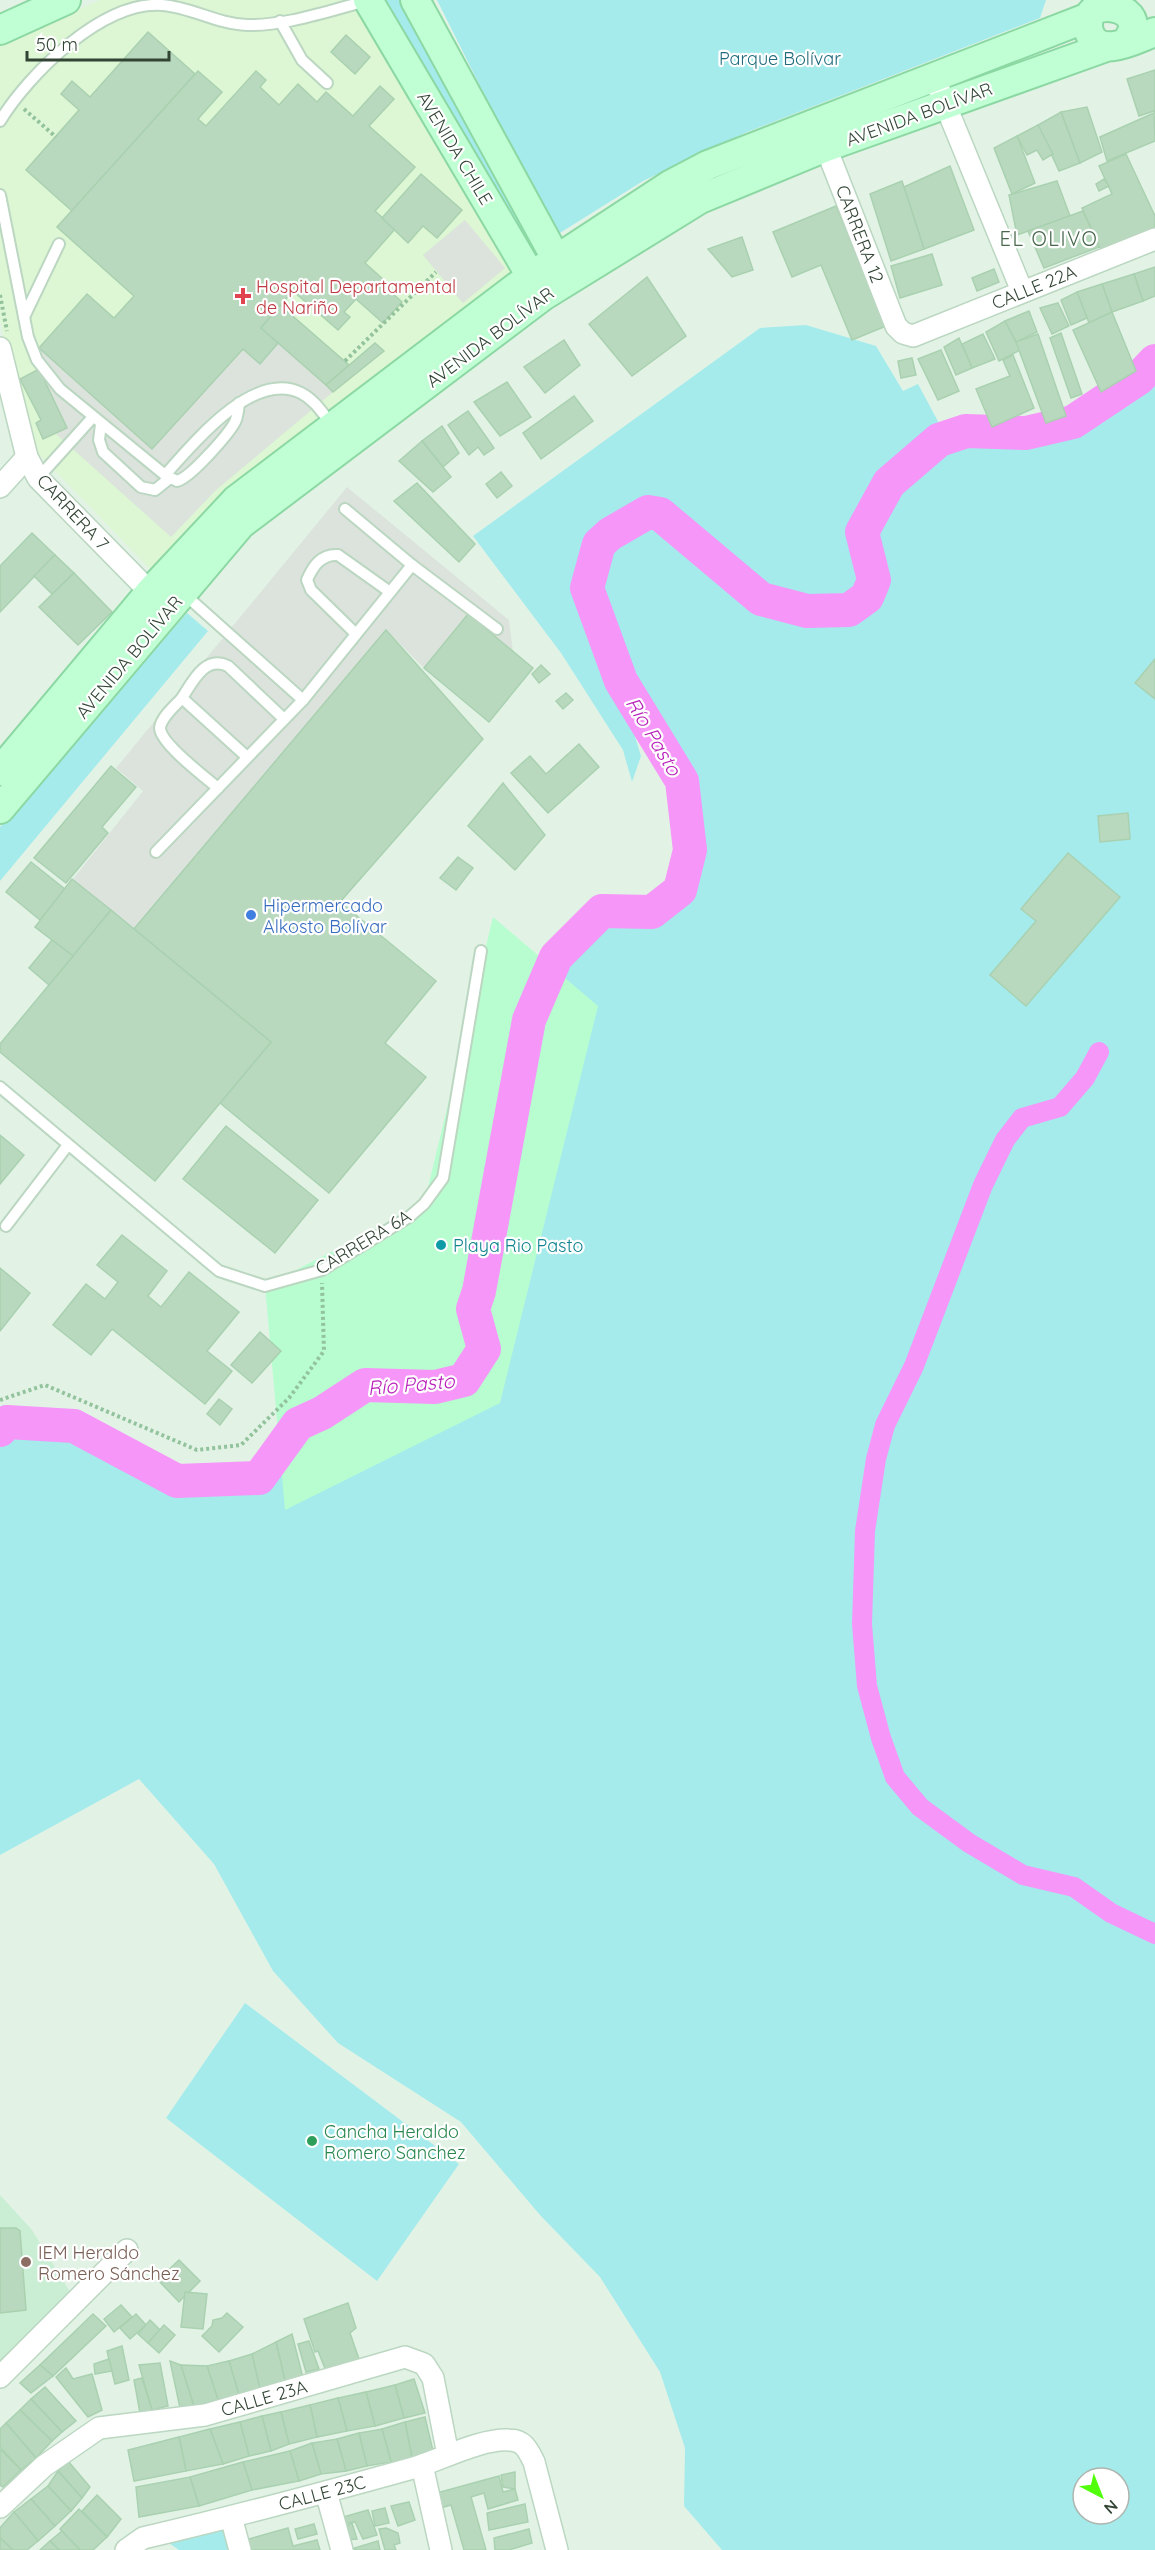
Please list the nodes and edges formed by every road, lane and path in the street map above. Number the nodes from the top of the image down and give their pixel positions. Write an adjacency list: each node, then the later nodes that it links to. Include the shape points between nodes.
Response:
1 (66, 0): 6 (main road)
2 (368, 0): 5 (lane); 21 (main road, AVENIDA CHILE)
3 (415, 0): 19 (main road, AVENIDA CHILE)
4 (1108, 4): 8 (main road, via 1129,11 1133,24 1132,31); 8 (main road, via 1088,25 1093,39); 9 (main road, AVENIDA BOLÍVAR, via 1069,19 1054,32)
5 (280, 21): 10 (lane, via 302,60); 11 (lane, via 237,24 173,6 134,8 96,26 72,43)
6 (0, 30)
7 (1155, 32): 8 (main road, AVENIDA BOLÍVAR)
8 (1116, 45): 12 (main road, AVENIDA BOLÍVAR)
9 (934, 77): 12 (street); 14 (main road, AVENIDA BOLÍVAR)
10 (327, 82)
11 (14, 101): 13 (lane); 15 (path)
12 (945, 104): 14 (main road, AVENIDA BOLÍVAR); 22 (street)
13 (0, 121)
14 (821, 135): 19 (main road, AVENIDA BOLÍVAR); 24 (street, CARRERA 12, via 896,326)
15 (56, 137)
16 (0, 195): 23 (lane)
17 (1155, 239): 22 (street, CALLE 22A)
18 (59, 244): 23 (lane)
19 (562, 269): 21 (main road, AVENIDA BOLÍVAR)
20 (436, 272): 26 (path)
21 (537, 286): 29 (main road, AVENIDA BOLÍVAR); 38 (main road, AVENIDA BOLÍVAR, via 241,524)
22 (1022, 291): 24 (street, CALLE 22A)
23 (24, 317): 28 (lane, via 43,370)
24 (913, 336)
25 (0, 348): 30 (street, CARRERA 7)
26 (345, 361)
27 (238, 404): 29 (lane, via 272,391 295,391 315,403); 31 (lane, via 218,419); 31 (lane, via 231,428 188,476 181,480)
28 (97, 421): 31 (lane); 31 (lane, via 103,452 141,487 155,490); 32 (lane)
29 (333, 426): 36 (main road, AVENIDA BOLÍVAR, via 236,500)
30 (27, 458): 32 (street, CARRERA 7); 33 (street)
31 (167, 477)
32 (38, 478): 36 (street, CARRERA 7)
33 (0, 488)
34 (345, 509): 35 (lane)
35 (412, 565): 37 (lane); 39 (lane)
36 (150, 592): 45 (main road, AVENIDA BOLÍVAR)
37 (390, 592): 40 (lane); 40 (lane, via 338,555 329,555 313,565 307,580 310,590)
38 (183, 593): 42 (lane); 47 (main road, AVENIDA BOLÍVAR)
39 (497, 629)
40 (356, 634): 42 (lane)
41 (182, 698): 43 (lane, via 208,665 220,662); 44 (lane); 46 (lane, via 163,720 162,735)
42 (303, 700): 43 (lane)
43 (284, 719): 44 (lane)
44 (247, 757): 46 (lane)
45 (0, 771)
46 (218, 788): 48 (lane)
47 (0, 809)
48 (156, 852)
49 (481, 951): 53 (lane, CARRERA 6A, via 443,1178 409,1217)
50 (0, 1087): 51 (lane, CARRERA 6A)
51 (68, 1145): 52 (lane); 53 (lane, CARRERA 6A, via 219,1271 265,1286)
52 (6, 1226)
53 (322, 1270): 54 (path, via 324,1351 289,1398 241,1445 197,1450 45,1385)
54 (0, 1400)
55 (127, 2250): 56 (street)
56 (0, 2377)
57 (448, 2456): 58 (street, CALLE 23C); 60 (street, CALLE 23A, via 433,2378 424,2364 405,2357 205,2415 99,2428 44,2466); 66 (street, CALLE 23C, via 493,2441 520,2442 534,2462)
58 (422, 2465): 59 (street, CALLE 23C); 65 (street)
59 (326, 2492): 61 (street, CALLE 23C); 64 (street)
60 (0, 2507)
61 (231, 2517): 62 (street, CALLE 23C); 63 (street)
62 (142, 2546)
63 (240, 2550)
64 (342, 2550)
65 (441, 2550)
66 (557, 2550)

